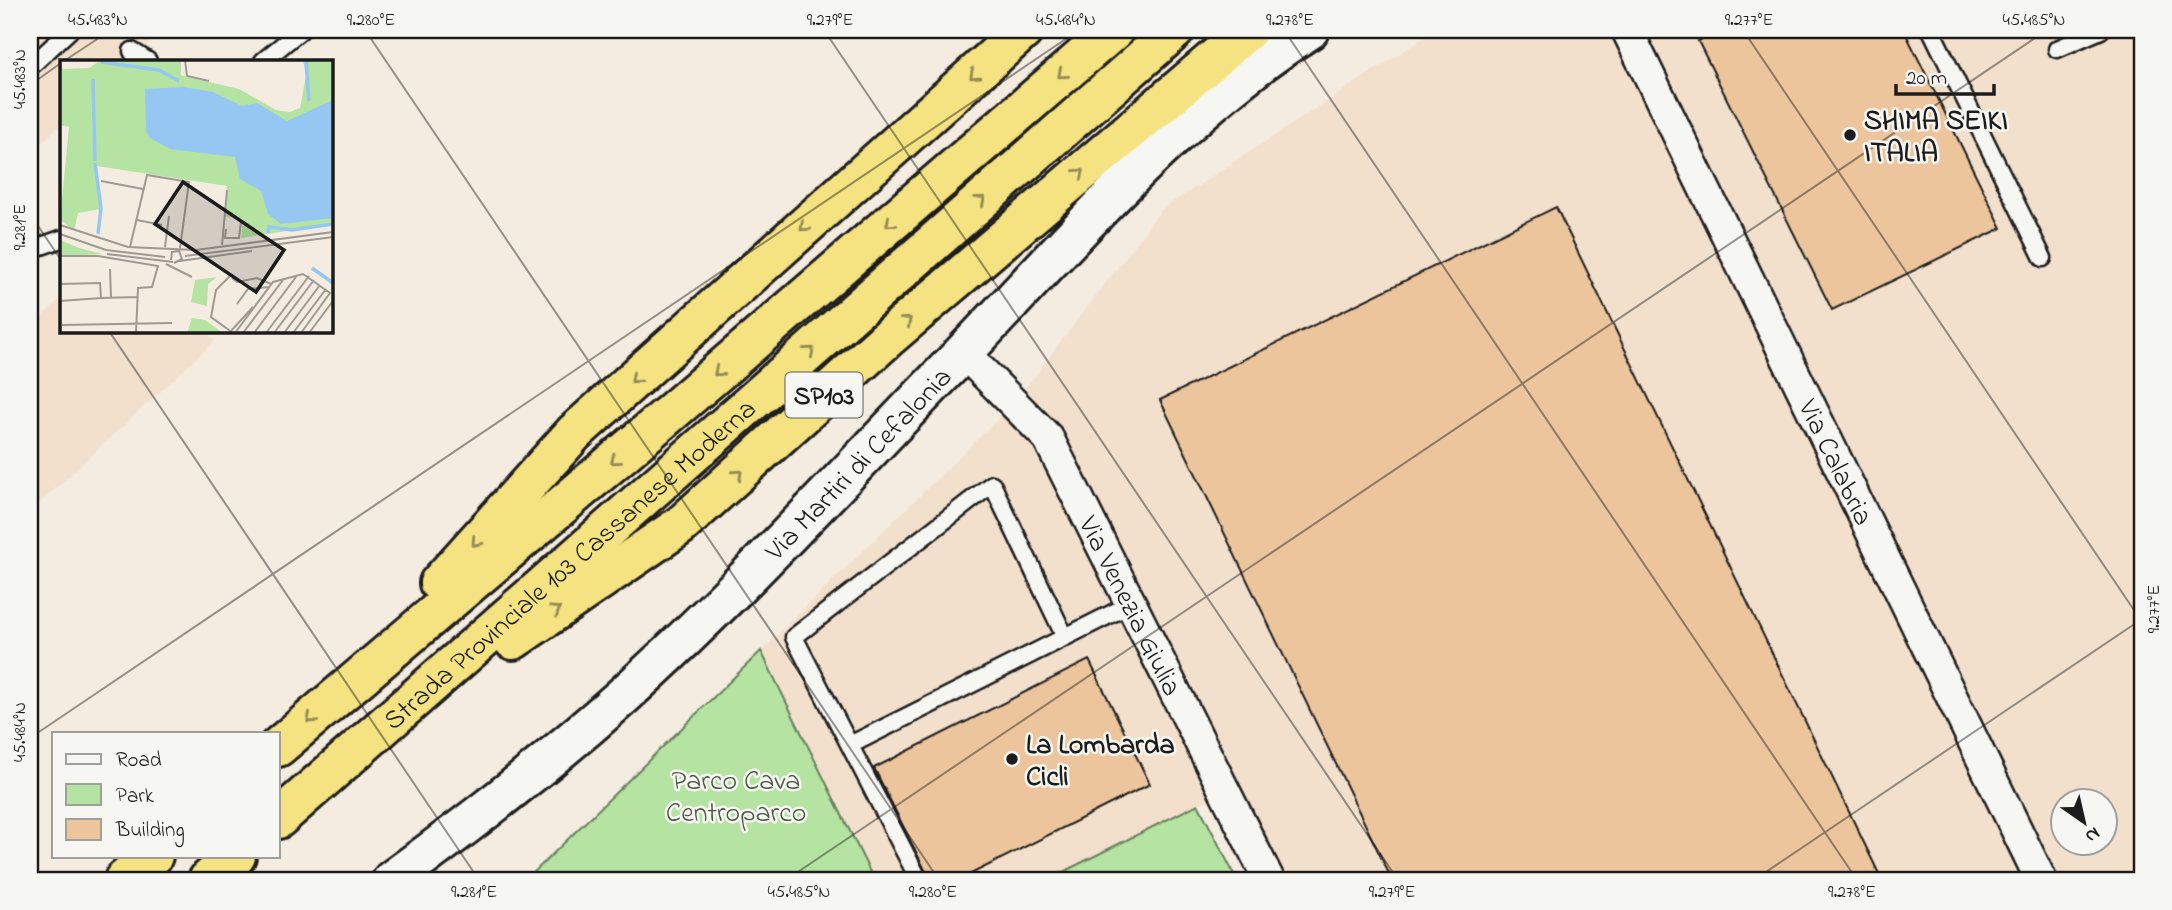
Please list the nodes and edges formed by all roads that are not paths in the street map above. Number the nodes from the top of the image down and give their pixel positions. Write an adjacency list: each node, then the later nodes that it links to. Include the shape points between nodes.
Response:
1 (70, 30): 15 (lane)
2 (301, 30): 14 (lane)
3 (1024, 30): 22 (highway, one-way to 22, via 573,433)
4 (1114, 30): 22 (highway, Strada Provinciale 103 Cassanese Moderna, one-way to 22)
5 (1175, 30): 23 (highway, Strada Provinciale 103 Cassanese Moderna / SP103, one-way to 5)
6 (1248, 30): 23 (highway, SP103, one-way to 6, via 681,525 890,336)
7 (1309, 30): 19 (street, Via Martiri di Cefalonia, via 1237,83 1141,167)
8 (1931, 30): 18 (lane)
9 (2101, 30): 11 (lane)
10 (1625, 34): 34 (street, Via Calabria)
11 (2057, 48)
12 (137, 60): 13 (lane, via 132,51)
13 (146, 60)
14 (263, 60)
15 (30, 67)
16 (60, 239): 17 (lane)
17 (30, 250)
18 (2043, 258)
19 (963, 352): 20 (street, Via Venezia Giulia, via 1048,438); 31 (street, Via Martiri di Cefalonia, via 775,548 622,696)
20 (1131, 604): 21 (lane); 33 (street, Via Venezia Giulia)
21 (1065, 637): 25 (lane); 25 (lane, via 992,484 794,637)
22 (343, 691): 24 (highway, Strada Provinciale 103 Cassanese Moderna, one-way to 24)
23 (379, 732): 26 (highway, Strada Provinciale 103 Cassanese Moderna / SP103)
24 (280, 745)
25 (850, 746): 32 (lane)
26 (280, 817)
27 (151, 858): 29 (highway)
28 (234, 858): 30 (highway)
29 (124, 880)
30 (208, 880)
31 (392, 880)
32 (919, 880)
33 (1269, 880)
34 (2042, 880)

